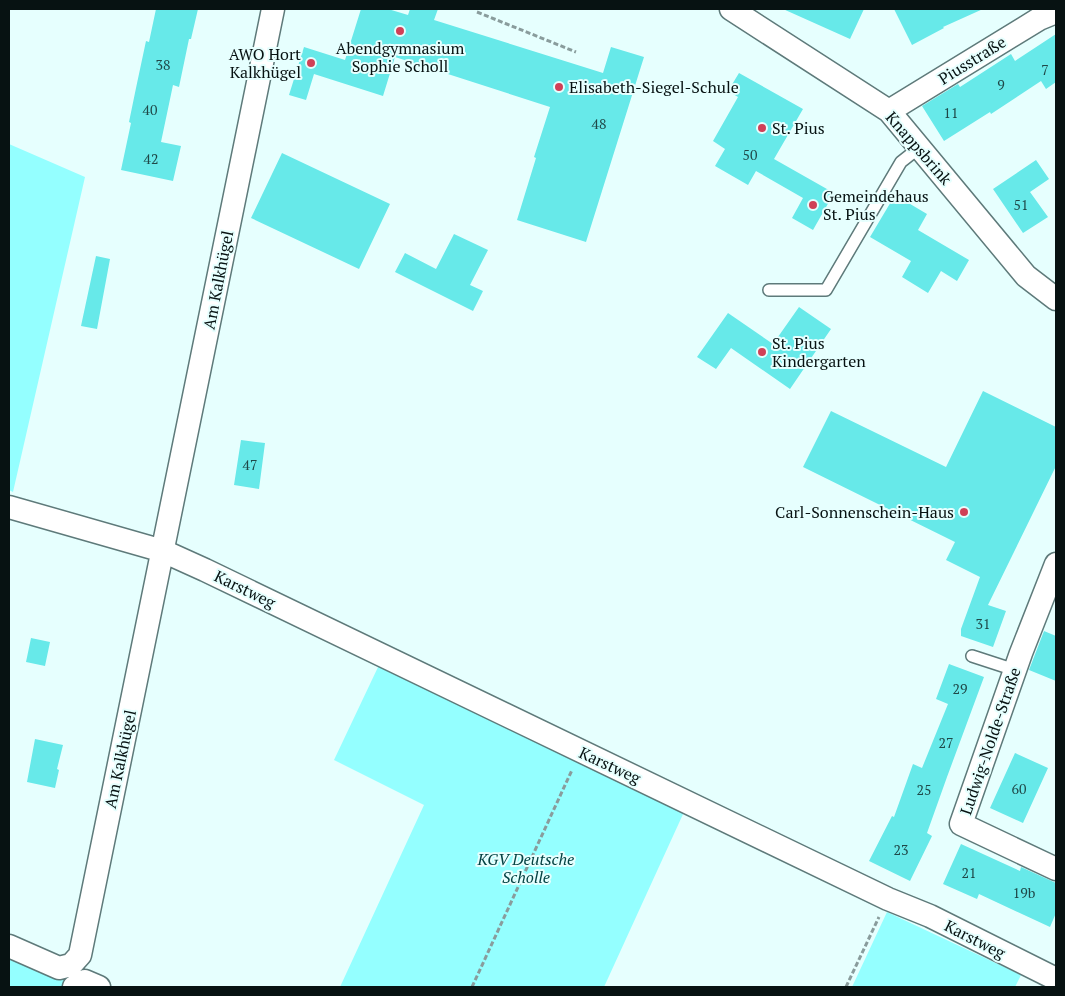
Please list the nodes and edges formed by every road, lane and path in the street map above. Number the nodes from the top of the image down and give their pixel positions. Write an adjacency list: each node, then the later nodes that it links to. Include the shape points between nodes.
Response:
1 (273, 9): 11 (street, Am Kalkhügel)
2 (731, 9): 6 (street, Knappsbrink)
3 (476, 12): 5 (path)
4 (1043, 13): 6 (street, Piusstraße)
5 (576, 52)
6 (889, 111): 7 (street, Knappsbrink)
7 (920, 148): 8 (lane, via 901,162 826,290); 9 (street, Knappsbrink, via 1026,276)
8 (769, 290)
9 (1056, 299)
10 (9, 507): 11 (street)
11 (163, 551): 15 (street, Karstweg); 20 (street, Am Kalkhügel, via 80,955)
12 (1056, 564): 14 (street, Ludwig-Nolde-Straße)
13 (972, 656): 14 (lane)
14 (1015, 670): 16 (street, Ludwig-Nolde-Straße, via 961,824)
15 (580, 751): 17 (street, Karstweg); 21 (path)
16 (1056, 870)
17 (888, 899): 19 (street, Karstweg, via 930,916); 22 (path)
18 (9, 946): 20 (street)
19 (1056, 979)
20 (82, 980)
21 (472, 987)
22 (846, 987)

